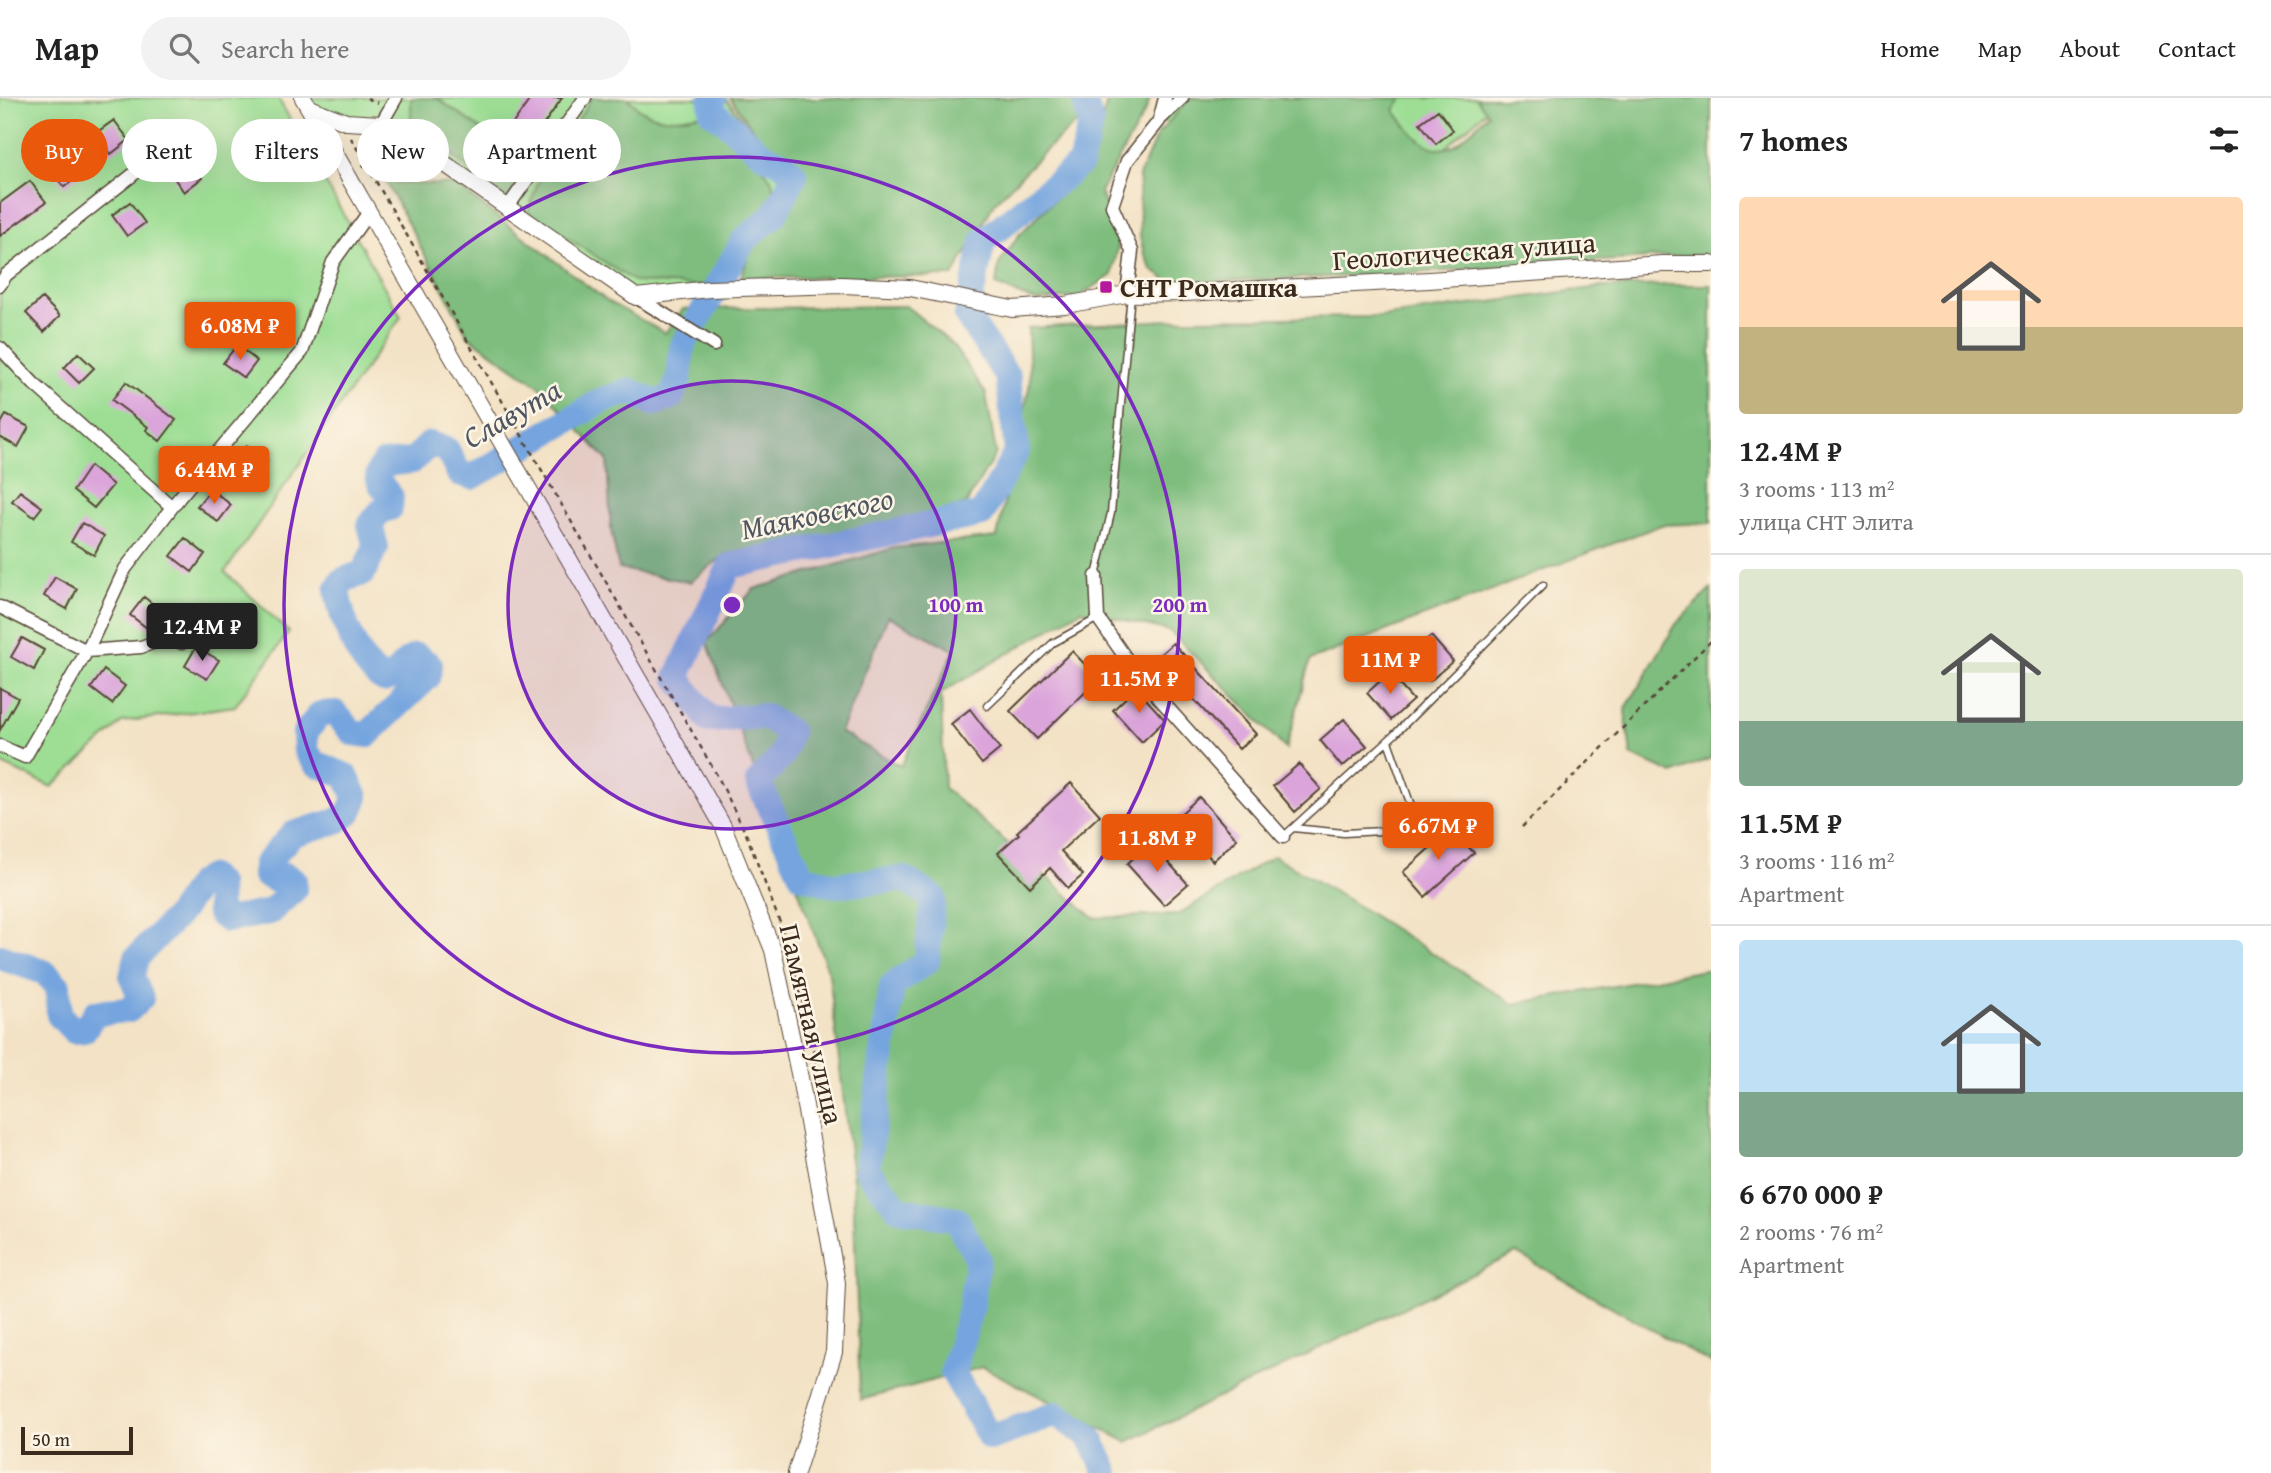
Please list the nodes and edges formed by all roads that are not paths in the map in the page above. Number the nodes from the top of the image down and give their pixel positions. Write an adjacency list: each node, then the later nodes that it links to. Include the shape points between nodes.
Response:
1 (396, 98): 6 (street)
2 (585, 98): 11 (street)
3 (1165, 98): 7 (street)
4 (1182, 98): 7 (street)
5 (306, 103): 8 (street); 12 (street)
6 (385, 119)
7 (1159, 121): 15 (street, via 1127,161 1112,206 1132,251)
8 (357, 123)
9 (449, 167): 11 (street)
10 (124, 182): 14 (street, via 6,275)
11 (507, 208): 16 (street)
12 (369, 212): 19 (street, via 333,262 302,352); 30 (street, Памятная улица, via 723,826 774,950 837,1283 834,1352)
13 (1711, 264): 15 (street, Геологическая улица)
14 (0, 285)
15 (1129, 294): 16 (street, Геологическая улица, via 1012,310 910,288 842,285 709,289); 20 (lane, via 1111,513)
16 (636, 297): 17 (street)
17 (714, 345)
18 (0, 348): 19 (street)
19 (172, 507): 25 (street, via 125,569)
20 (1096, 576): 23 (street)
21 (1543, 585): 27 (lane)
22 (0, 607): 25 (street)
23 (1098, 618): 26 (lane, via 1053,643); 29 (street, via 1134,670)
24 (182, 643): 25 (street, via 172,636 141,647)
25 (87, 650): 28 (street, via 25,757)
26 (987, 706)
27 (1388, 741): 29 (lane); 29 (lane, via 1412,810 1401,830)
28 (0, 746)
29 (1288, 832)
30 (796, 1473)

